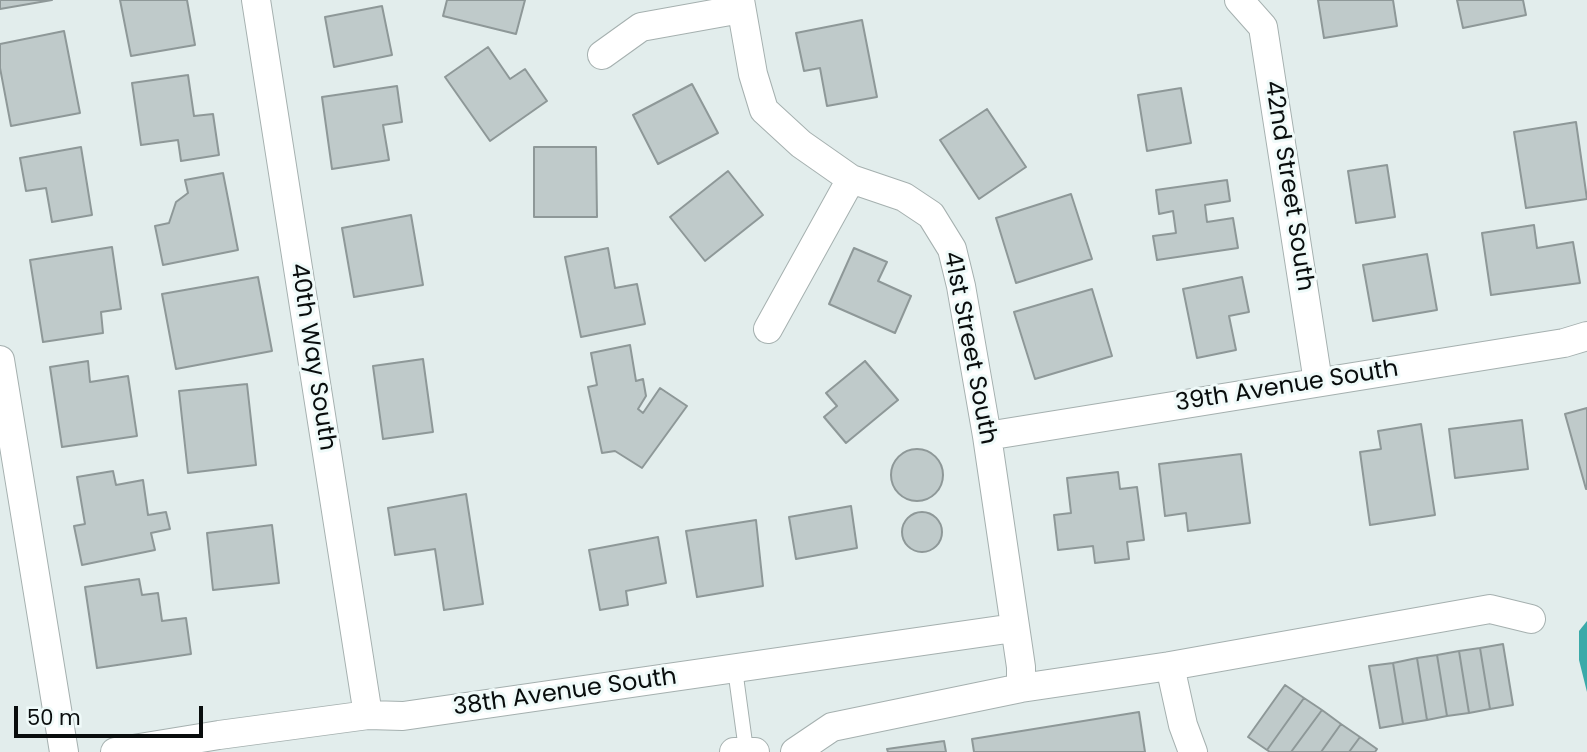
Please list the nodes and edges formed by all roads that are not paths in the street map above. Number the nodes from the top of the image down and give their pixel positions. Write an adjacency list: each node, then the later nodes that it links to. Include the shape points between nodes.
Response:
1 (256, 0): 16 (street, 40th Way South)
2 (1239, 0): 9 (street, 42nd Street South, via 1263,27)
3 (740, 5): 4 (street, via 641,27); 5 (street, 41st Street South, via 764,110)
4 (602, 55)
5 (850, 179): 6 (street); 10 (street, 41st Street South, via 904,197 931,215 952,249)
6 (768, 329)
7 (1587, 336): 9 (street, 39th Avenue South)
8 (0, 360): 19 (street)
9 (1318, 382): 10 (street, 39th Avenue South)
10 (987, 436): 12 (street, 41st Street South)
11 (1531, 619): 13 (street, via 1490,609)
12 (1014, 628): 14 (street, 38th Avenue South); 15 (street, 41st Street South)
13 (1170, 666): 15 (street); 22 (street)
14 (735, 669): 16 (street, 38th Avenue South, via 403,716); 18 (lane)
15 (1020, 688): 21 (street, via 832,727)
16 (368, 715): 17 (street, 38th Avenue South)
17 (221, 743): 20 (street, 38th Avenue South)
18 (745, 751)
19 (64, 752)
20 (115, 752)
21 (794, 752)
22 (1192, 752)

